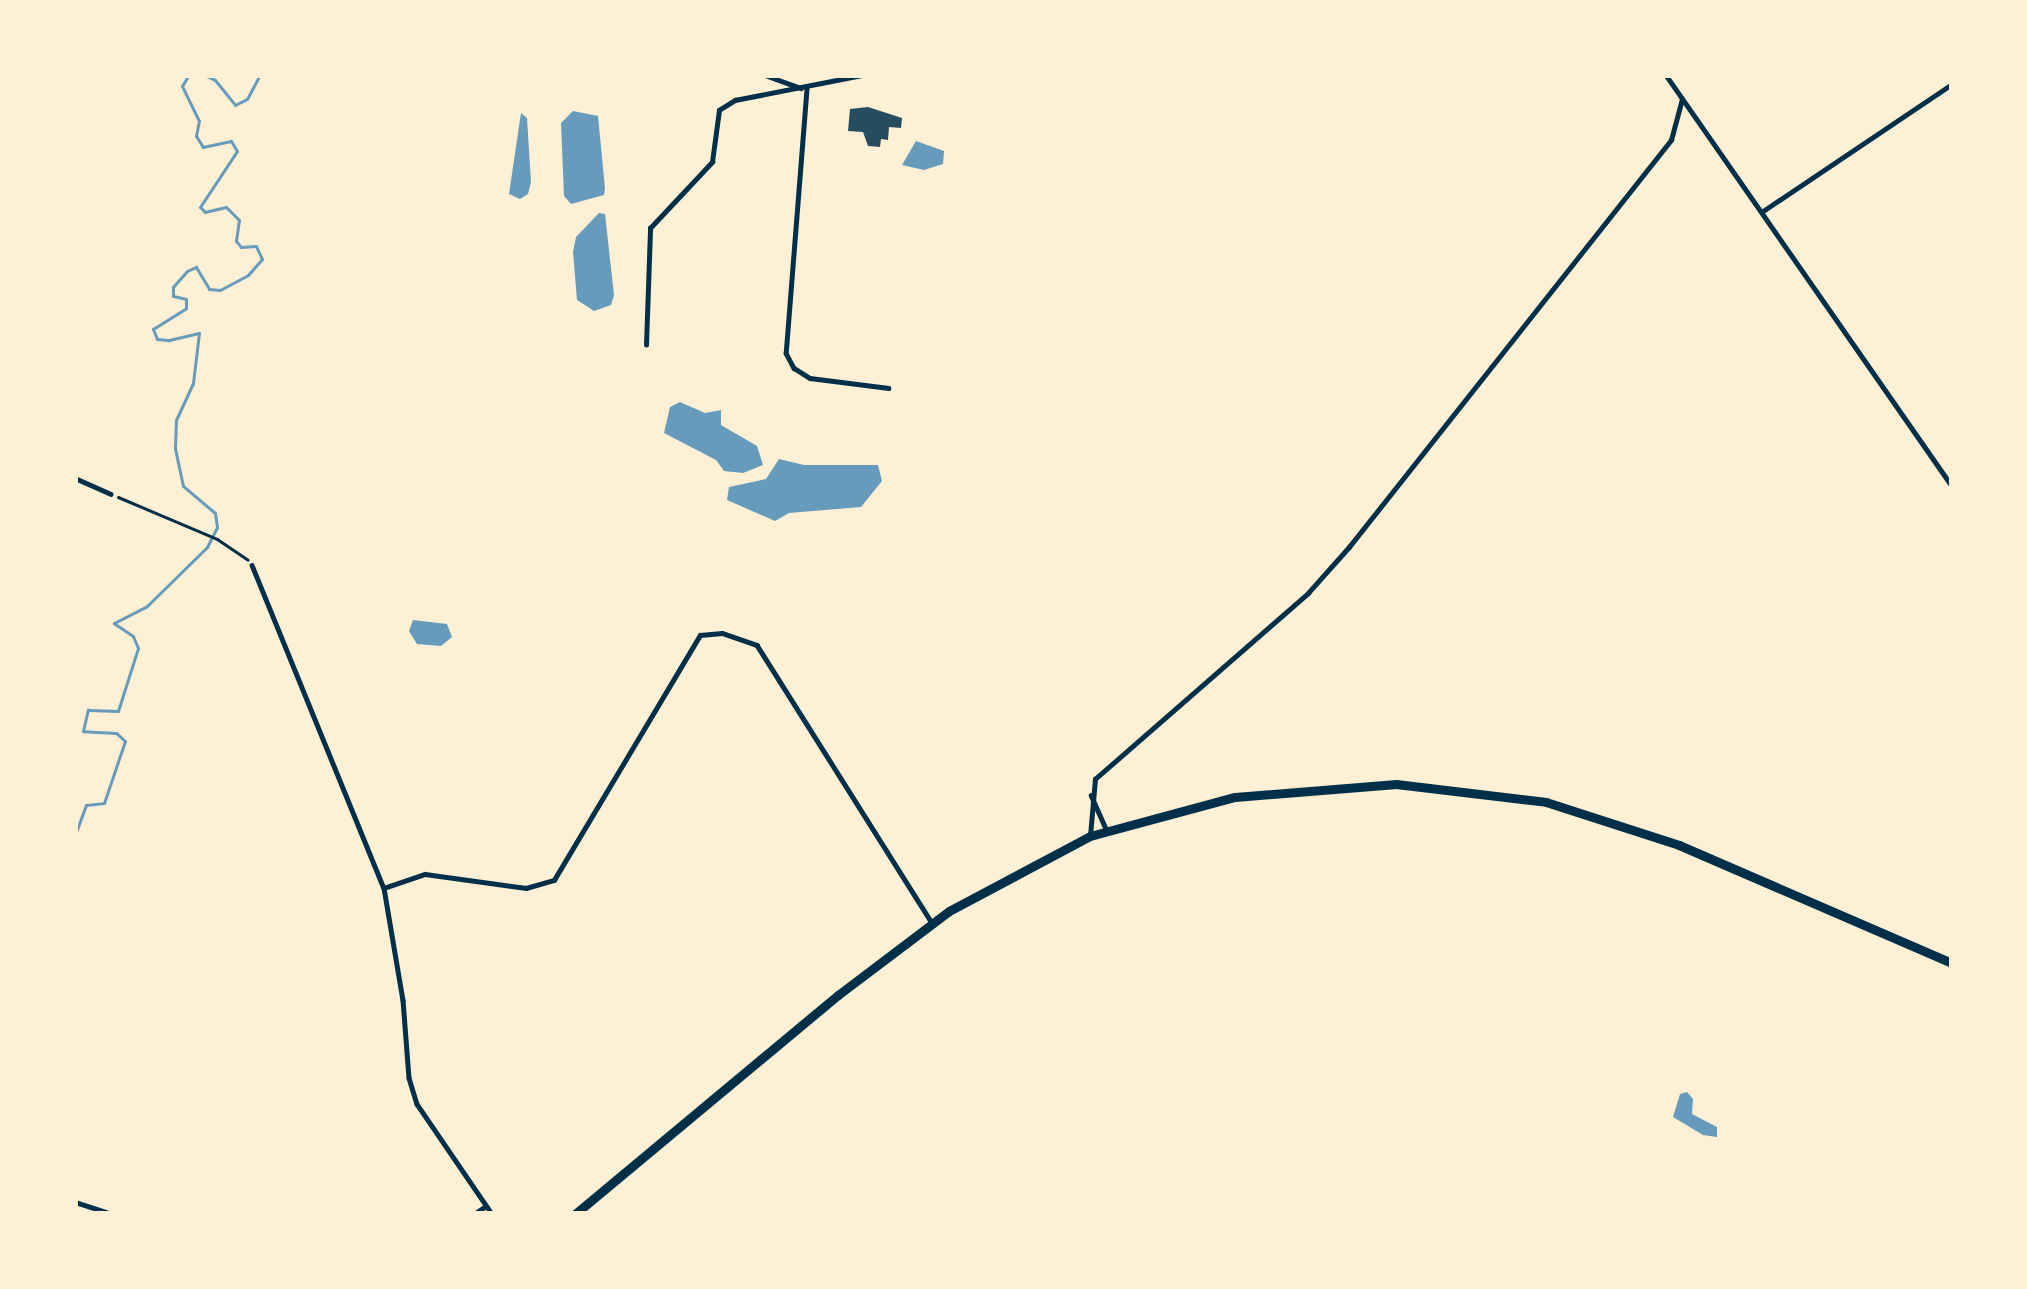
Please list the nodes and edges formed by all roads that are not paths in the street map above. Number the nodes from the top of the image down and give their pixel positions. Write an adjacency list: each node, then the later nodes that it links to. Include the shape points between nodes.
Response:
1 (765, 75): 5 (street)
2 (862, 75): 5 (street)
3 (1666, 75): 6 (street)
4 (1952, 83): 7 (street)
5 (807, 89): 8 (street, via 718,110 712,162 650,228); 9 (street, via 786,353 810,378)
6 (1682, 99): 7 (street); 14 (street, via 1681,121 1661,154 1348,547 1282,616 1103,771)
7 (1763, 211): 11 (street)
8 (646, 345)
9 (888, 388)
10 (75, 478): 12 (street)
11 (1952, 486)
12 (111, 494)
13 (252, 565): 17 (street)
14 (1091, 795): 15 (street); 16 (street)
15 (1107, 830): 16 (highway); 19 (highway, via 1193,805 1312,787 1516,795 1679,845)
16 (1090, 836): 18 (highway)
17 (384, 888): 18 (street, via 425,874 526,888 554,880 700,634 722,633 757,645); 21 (street, via 413,1091)
18 (932, 922): 25 (highway)
19 (1952, 963)
20 (75, 1202): 22 (street)
21 (485, 1206): 23 (street); 24 (street)
22 (112, 1214)
23 (474, 1214)
24 (492, 1214)
25 (575, 1214)

